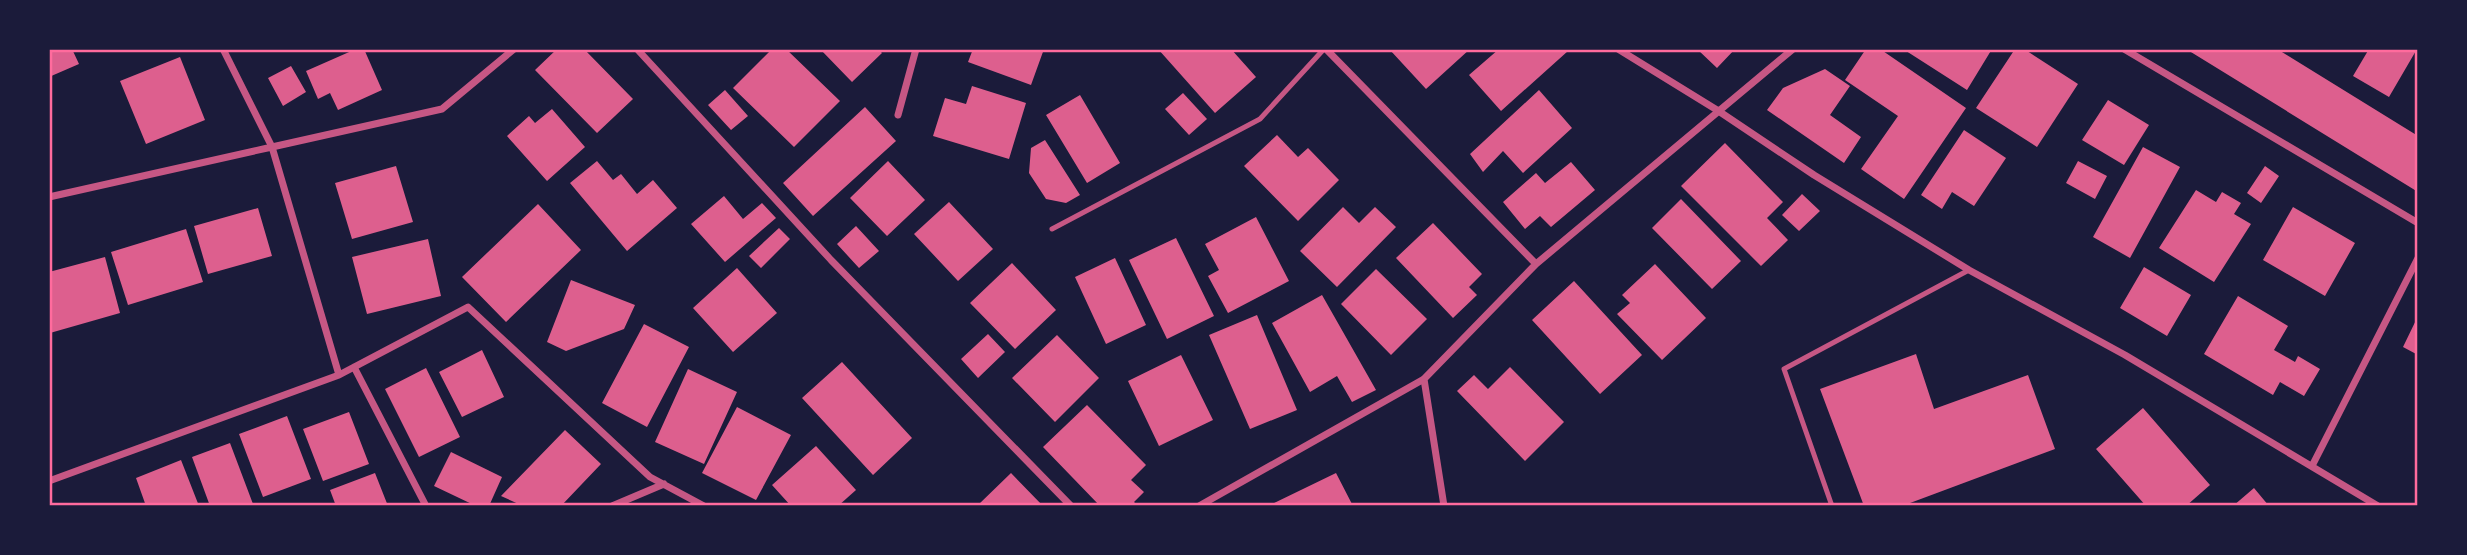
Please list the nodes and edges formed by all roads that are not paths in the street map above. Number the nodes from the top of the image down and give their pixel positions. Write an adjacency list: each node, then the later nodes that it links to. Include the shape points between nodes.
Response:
1 (223, 49): 11 (street)
2 (514, 49): 11 (street, via 442,109)
3 (637, 49): 27 (street, via 831,260)
4 (916, 49): 10 (street)
5 (1325, 49): 14 (lane, via 1260,120); 16 (street)
6 (1618, 49): 9 (street)
7 (1793, 49): 9 (street)
8 (2124, 49): 13 (street)
9 (1717, 110): 16 (street); 17 (street, via 1814,176)
10 (898, 115)
11 (272, 147): 12 (street); 19 (street)
12 (49, 197)
13 (2418, 223)
14 (1052, 229)
15 (2418, 258): 21 (street)
16 (1536, 264): 20 (street)
17 (1969, 270): 21 (street); 30 (lane, via 1784,369)
18 (354, 367): 19 (street); 23 (street, via 468,307 650,477); 24 (street)
19 (340, 375): 22 (street)
20 (1424, 379): 28 (street); 29 (street)
21 (2312, 466): 31 (street)
22 (49, 481)
23 (664, 484): 25 (street); 26 (street)
24 (426, 506)
25 (612, 506)
26 (705, 506)
27 (1071, 506)
28 (1199, 506)
29 (1444, 506)
30 (1832, 506)
31 (2378, 506)

